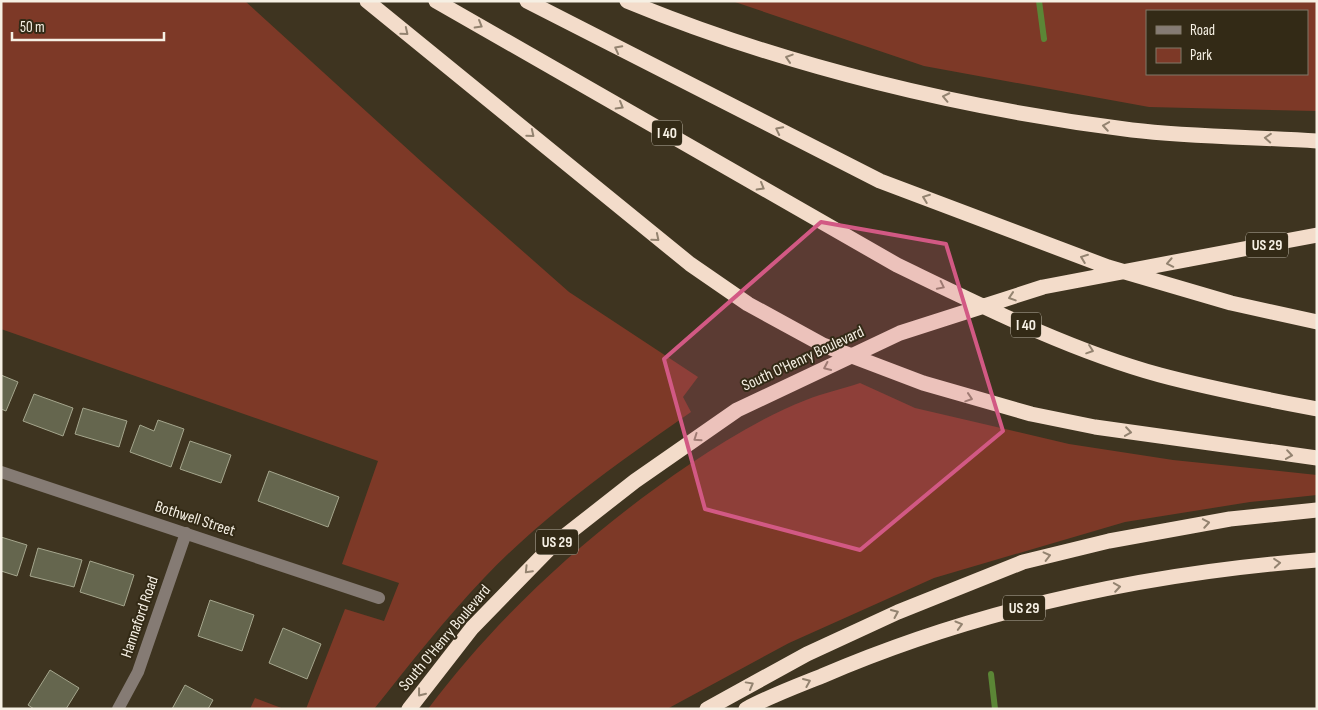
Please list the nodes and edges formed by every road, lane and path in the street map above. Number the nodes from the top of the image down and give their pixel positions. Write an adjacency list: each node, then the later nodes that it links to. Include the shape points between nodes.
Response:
1 (367, 1): 9 (highway, one-way to 9, via 682,258 783,324 854,358 991,404 1095,427)
2 (436, 1): 8 (highway, I 40, one-way to 8, via 897,265 976,304 1159,375)
3 (527, 1): 7 (highway, one-way to 3, via 1230,303 1108,267 880,181)
4 (627, 1): 5 (highway, one-way to 4, via 1133,130 1020,113 798,61 676,22)
5 (1317, 141)
6 (1317, 235): 16 (highway, South O'Henry Boulevard / US 29, one-way to 16, via 1044,287 900,333 736,410 635,480 552,546 472,628)
7 (1317, 322)
8 (1317, 409)
9 (1317, 458)
10 (1, 472): 12 (street, Bothwell Street)
11 (1317, 510): 17 (highway, one-way to 11, via 898,612 1023,562 1109,541 1230,519)
12 (186, 533): 14 (street, Bothwell Street); 15 (street, Hannaford Road, via 138,672)
13 (1317, 560): 18 (highway, US 29, one-way to 13, via 879,651 956,625 1092,591 1269,564)
14 (379, 598)
15 (118, 709)
16 (409, 709)
17 (707, 709)
18 (746, 709)

